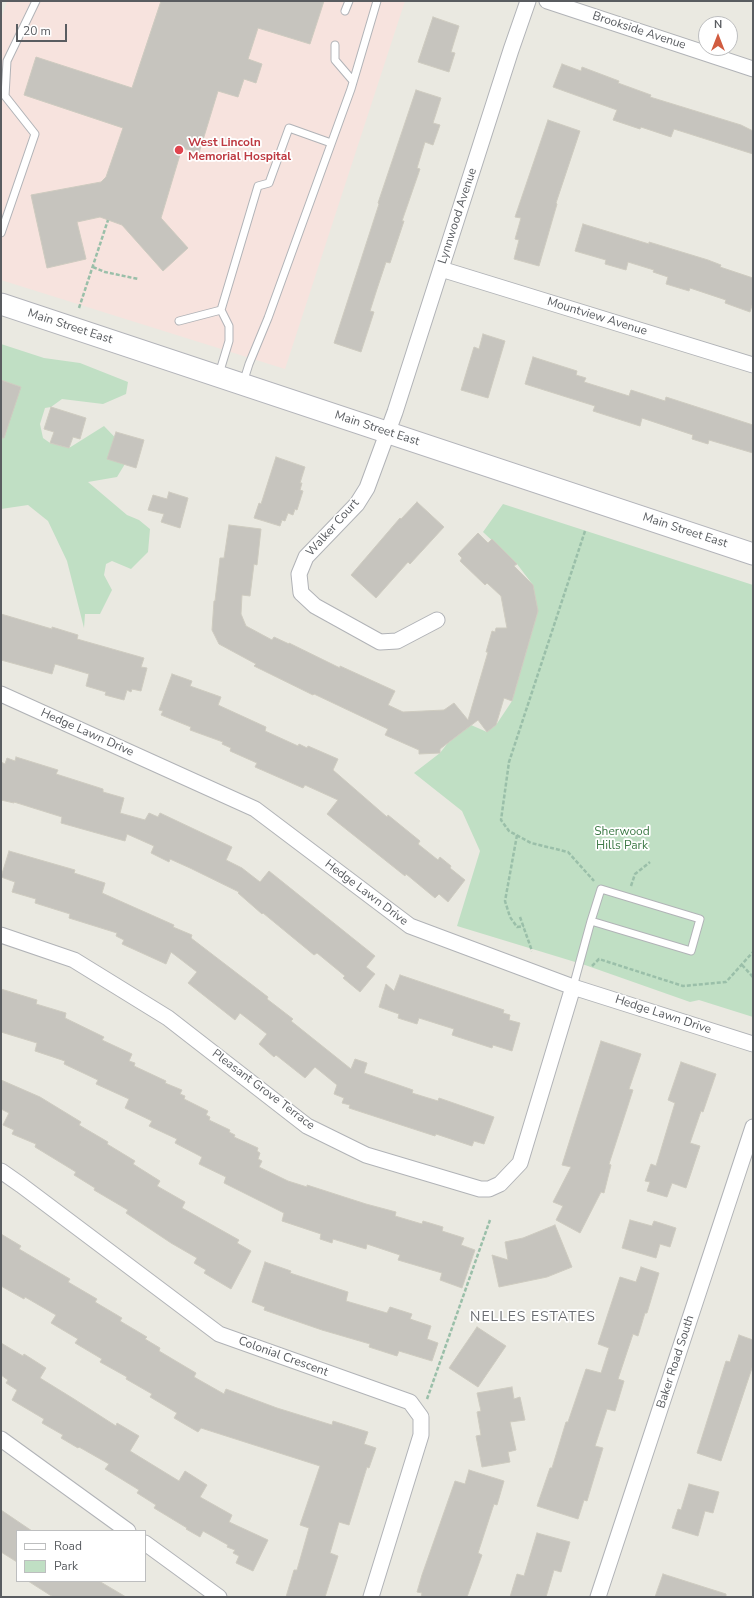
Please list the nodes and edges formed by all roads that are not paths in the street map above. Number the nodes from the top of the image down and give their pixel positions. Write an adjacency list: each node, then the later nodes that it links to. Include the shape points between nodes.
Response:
1 (36, 1): 11 (lane, via 8,61 5,96 35,134)
2 (349, 1): 6 (lane)
3 (377, 1): 9 (lane)
4 (528, 1): 12 (street, Lynnwood Avenue)
5 (547, 1): 8 (street, Brookside Avenue)
6 (345, 11)
7 (335, 45): 9 (lane, via 335,60)
8 (753, 69)
9 (353, 81): 10 (lane)
10 (331, 143): 14 (lane, via 289,128 269,183 258,186); 18 (lane)
11 (1, 233)
12 (441, 269): 16 (street, Mountview Avenue); 19 (street, Lynnwood Avenue)
13 (1, 304): 17 (main road, Main Street East)
14 (221, 310): 15 (lane); 17 (lane, via 229,326 229,341)
15 (179, 321)
16 (753, 364)
17 (218, 376): 18 (main road, Main Street East)
18 (242, 385): 19 (main road, Main Street East)
19 (387, 432): 20 (main road, Main Street East); 21 (street, Walker Court, via 367,488 357,504 306,557 299,574 301,593 315,606 380,642 398,641)
20 (753, 554)
21 (437, 620)
22 (1, 694): 25 (street, Hedge Lawn Drive, via 255,809 410,926)
23 (591, 921): 23 (lane, via 601,889 700,919 691,950); 25 (lane)
24 (1, 935): 25 (street, Pleasant Grove Terrace, via 74,960 161,1014 307,1126 366,1155 489,1189 500,1184 520,1163)
25 (573, 987): 26 (street, Hedge Lawn Drive)
26 (753, 1044)
27 (753, 1126): 34 (street, Baker Road South)
28 (1, 1171): 33 (street, Colonial Crescent, via 219,1334 410,1402 421,1417 421,1435)
29 (1, 1439): 30 (street)
30 (127, 1530)
31 (146, 1545): 32 (street)
32 (219, 1597)
33 (371, 1597)
34 (598, 1597)

